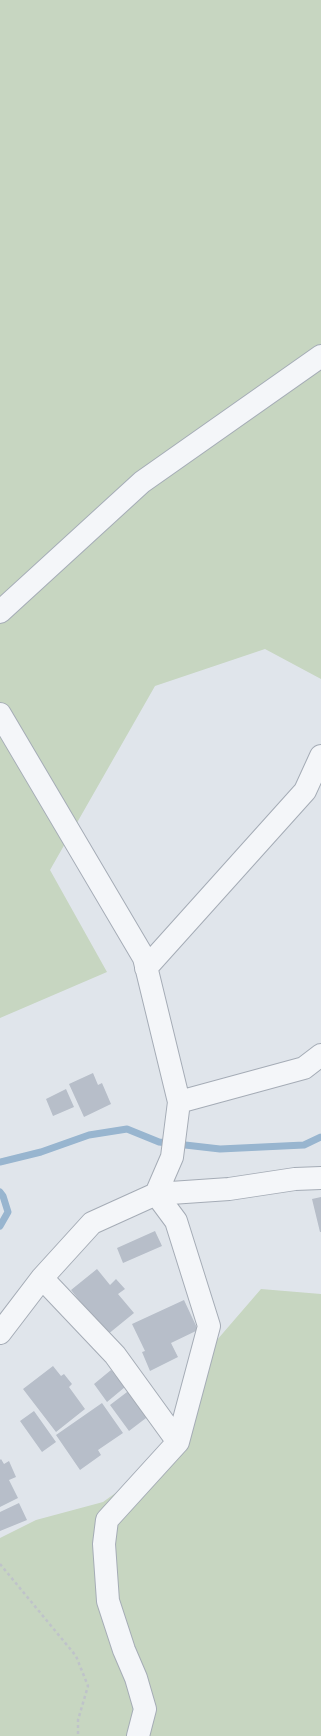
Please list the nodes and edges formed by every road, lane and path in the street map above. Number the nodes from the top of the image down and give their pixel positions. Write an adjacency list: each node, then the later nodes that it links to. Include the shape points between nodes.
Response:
1 (321, 356): 2 (street, via 142,482)
2 (0, 612)
3 (0, 714): 5 (street, via 144,958)
4 (321, 756): 5 (street, via 305,791)
5 (146, 968): 7 (street)
6 (321, 1055): 7 (street, via 304,1068)
7 (179, 1102): 9 (street, via 172,1157)
8 (321, 1178): 9 (street, via 295,1179 229,1189)
9 (156, 1194): 10 (street, via 92,1223); 12 (street, via 176,1221 209,1326)
10 (42, 1278): 11 (street); 12 (street, via 115,1355)
11 (0, 1333)
12 (178, 1442): 15 (street, via 107,1520 105,1538 108,1601 145,1709)
13 (0, 1564): 14 (path, via 76,1656 88,1686 78,1720)
14 (78, 1736)
15 (138, 1736)

